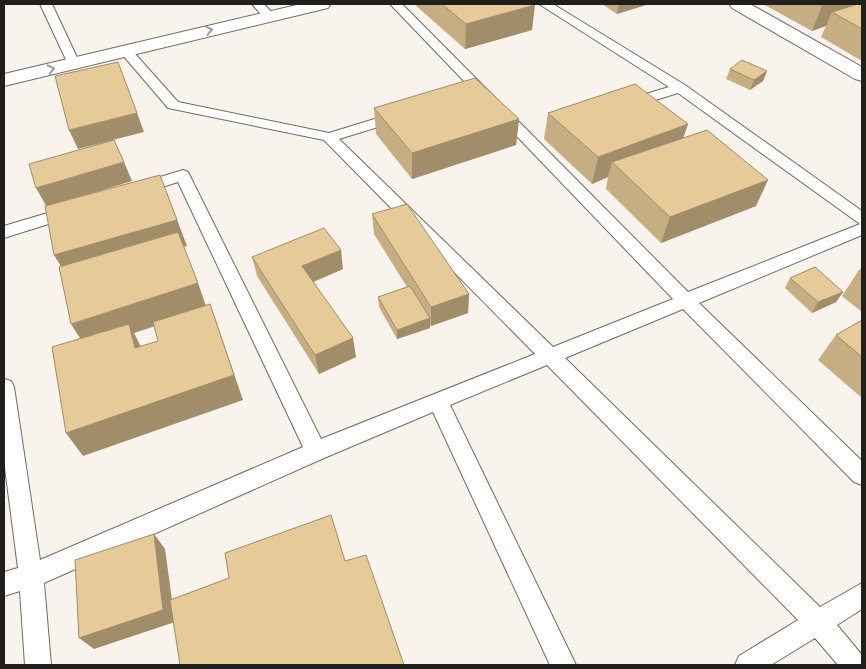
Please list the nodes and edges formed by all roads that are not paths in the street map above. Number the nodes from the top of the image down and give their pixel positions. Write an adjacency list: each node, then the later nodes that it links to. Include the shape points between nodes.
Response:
1 (46, 4): 9 (lane)
2 (254, 4): 9 (street)
3 (322, 4): 7 (street)
4 (396, 4): 14 (lane)
5 (545, 4): 13 (lane)
6 (738, 4): 11 (street)
7 (264, 10): 8 (street, one-way to 7)
8 (125, 50): 9 (street); 20 (lane, via 173,105)
9 (70, 57): 10 (street); 12 (street, one-way to 9)
10 (4, 65)
11 (862, 76)
12 (4, 80)
13 (680, 88): 16 (lane); 23 (lane)
14 (482, 91): 15 (lane); 19 (lane)
15 (462, 97)
16 (616, 108)
17 (415, 111): 20 (lane)
18 (543, 129): 19 (lane)
19 (524, 135): 26 (lane)
20 (329, 137): 27 (lane)
21 (126, 193): 30 (lane, via 183,175)
22 (89, 205): 25 (lane)
23 (862, 219)
24 (862, 229): 26 (lane)
25 (4, 232)
26 (686, 301): 27 (lane); 31 (lane)
27 (549, 356): 29 (lane); 35 (lane)
28 (4, 387): 32 (lane)
29 (438, 401): 30 (lane); 37 (lane)
30 (316, 451): 32 (lane)
31 (862, 475)
32 (31, 576): 33 (lane); 36 (lane)
33 (4, 584)
34 (862, 595): 35 (lane)
35 (818, 622): 38 (lane); 39 (lane)
36 (38, 665)
37 (563, 665)
38 (748, 665)
39 (854, 665)

